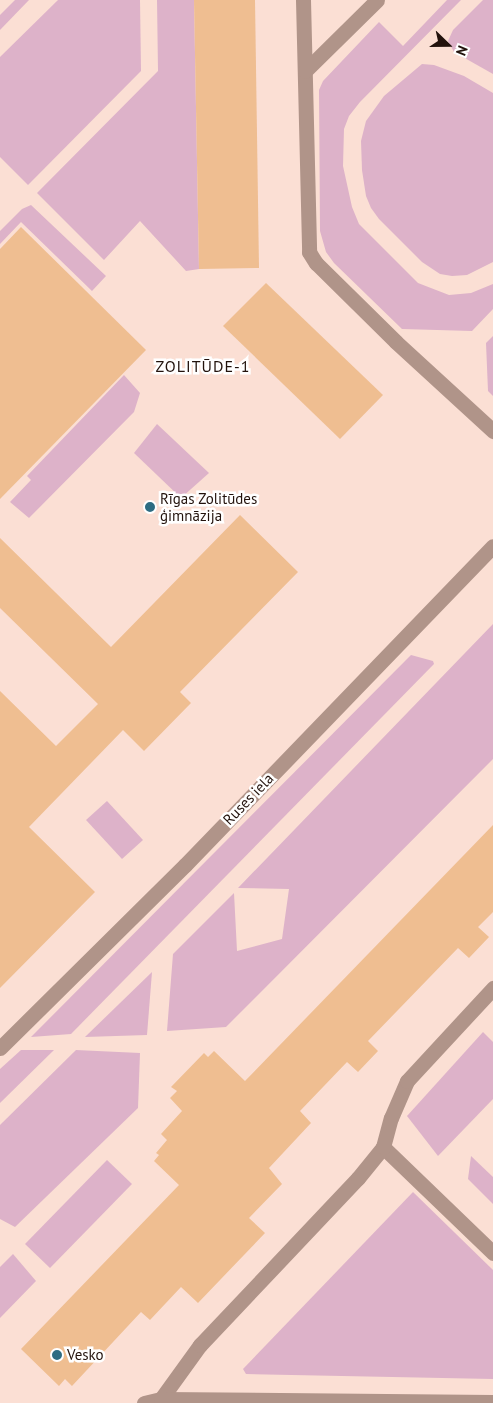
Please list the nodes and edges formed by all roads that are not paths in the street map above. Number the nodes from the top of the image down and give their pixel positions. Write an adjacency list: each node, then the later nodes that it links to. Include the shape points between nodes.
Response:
1 (303, 0): 3 (street)
2 (377, 0): 3 (street)
3 (305, 71): 4 (street, via 309,252 316,263 396,342)
4 (493, 431)
5 (493, 546): 7 (street, Ruses iela, via 185,865)
6 (491, 992): 8 (street, via 407,1081)
7 (0, 1048)
8 (383, 1147): 9 (street); 10 (street, via 358,1178 200,1345)
9 (493, 1254)
10 (161, 1399): 11 (street); 14 (street)
11 (232, 1402): 12 (street)
12 (468, 1402): 13 (street)
13 (493, 1402)
14 (144, 1403)

